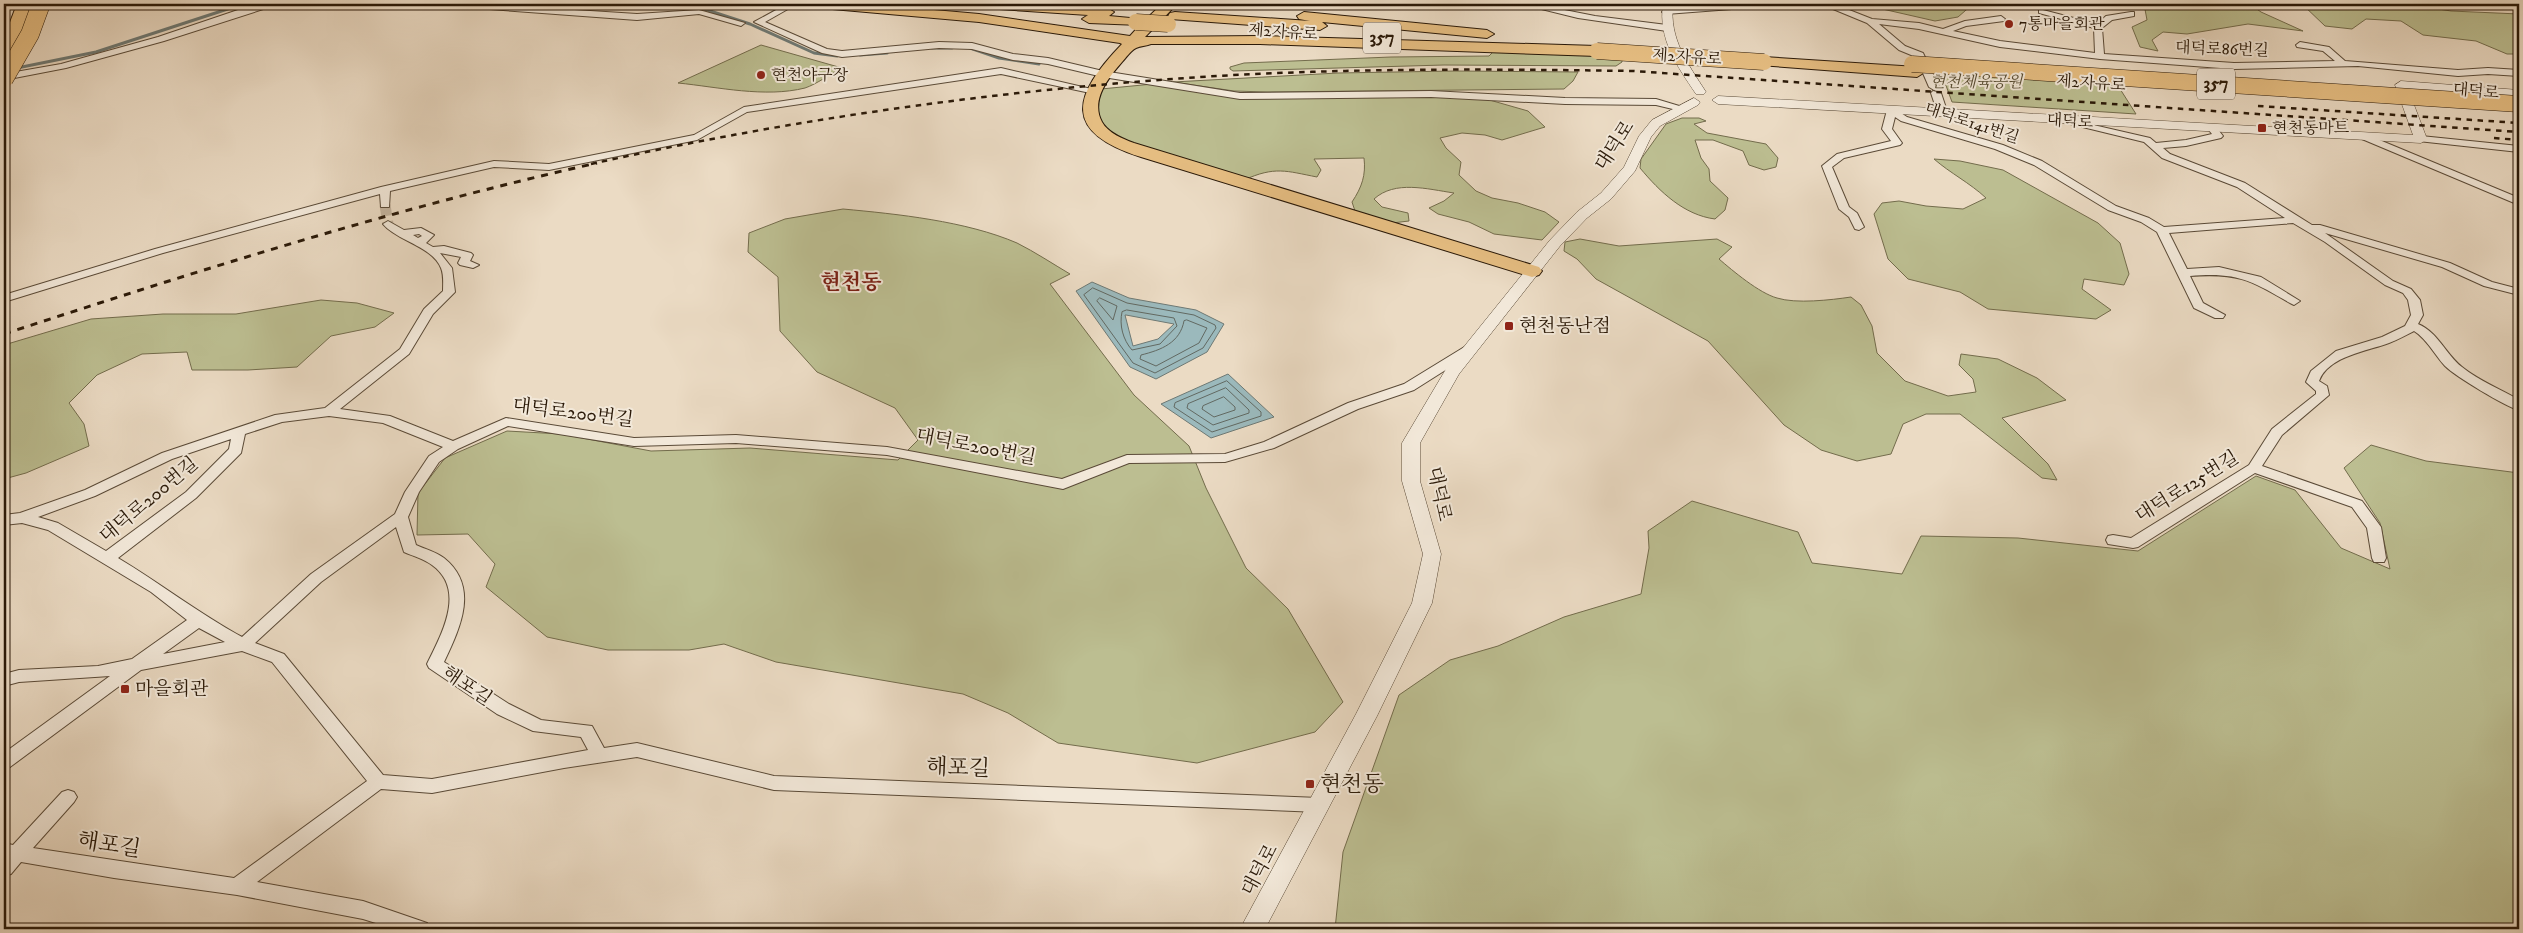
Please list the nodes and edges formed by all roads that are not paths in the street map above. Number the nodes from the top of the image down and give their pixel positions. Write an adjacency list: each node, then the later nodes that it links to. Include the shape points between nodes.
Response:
1 (25, 4): 30 (highway)
2 (41, 4): 37 (highway, bridge, via 19,55)
3 (275, 4): 37 (street, via 63,66)
4 (448, 4): 21 (street, via 637,17 699,12)
5 (821, 4): 27 (highway, via 979,18 1125,39)
6 (855, 4): 18 (highway, 제2자유로 / 357)
7 (974, 4): 18 (highway, 제2자유로 / 357)
8 (1197, 4): 25 (highway)
9 (1525, 4): 23 (street, via 1594,20)
10 (1750, 4): 14 (street)
11 (1809, 4): 13 (street, 대덕로86번길)
12 (791, 5): 36 (street, via 758,22 825,51 850,53 909,47 972,46)
13 (1835, 5): 20 (street, 대덕로86번길)
14 (1667, 8): 23 (street)
15 (2042, 11): 22 (street)
16 (2131, 14): 22 (street, via 2109,18)
17 (1171, 15): 18 (highway, 제2자유로 / 357, bridge); 25 (highway, 제2자유로 / 357); 27 (highway); 29 (highway, 제2자유로 / 357)
18 (1140, 18)
19 (2002, 19): 24 (street, 대덕로86번길)
20 (1870, 21): 24 (street, 대덕로86번길); 45 (street, via 1902,48 1920,55)
21 (741, 23)
22 (2098, 27): 31 (street)
23 (1666, 28): 41 (street)
24 (1943, 31): 31 (street, 대덕로86번길, via 2000,44)
25 (1536, 40): 28 (highway, 제2자유로 / 357)
26 (2300, 44): 32 (street, via 2326,49)
27 (1131, 45): 29 (highway, via 1151,40 1260,40); 36 (highway)
28 (1596, 48): 29 (highway, 제2자유로 / 357); 33 (highway, 제2자유로 / 357, bridge)
29 (1560, 49)
30 (4, 55)
31 (2100, 56): 32 (street, 대덕로86번길, via 2234,66)
32 (2344, 64): 34 (street, 대덕로86번길)
33 (1915, 68): 42 (highway, 제2자유로 / 357, bridge); 44 (highway, 제2자유로 / 357)
34 (2397, 68): 35 (street, 대덕로86번길); 38 (street)
35 (2519, 73)
36 (1103, 74): 39 (highway); 41 (street, via 1240,96 1431,94 1565,101)
37 (4, 78)
38 (2401, 85): 40 (street, 대덕로); 49 (street)
39 (1095, 91): 52 (street, via 1001,72 982,74 744,110 697,137 549,167 494,164); 61 (highway, via 1090,111 1096,126 1136,150)
40 (2519, 94)
41 (1691, 101): 43 (street, 대덕로, via 1708,105 1718,100); 61 (street, 대덕로, via 1656,123 1630,168)
42 (2519, 104)
43 (1892, 110): 45 (street, 대덕로); 57 (street, via 1887,130 1897,143 1841,156 1827,166 1844,209 1853,215); 58 (street, 대덕로141번길, via 1904,119 1999,147 2038,163 2112,208)
44 (2519, 111)
45 (1942, 114): 46 (street, 대덕로)
46 (2063, 121): 47 (street, 대덕로); 50 (street, via 2128,134)
47 (2213, 129): 48 (street, 대덕로); 50 (street, via 2218,136 2186,144)
48 (2365, 137): 49 (street, 대덕로); 53 (street)
49 (2422, 139): 51 (street, 대덕로)
50 (2154, 146): 55 (street, via 2166,156 2240,185)
51 (2519, 148)
52 (384, 190): 54 (street); 64 (street)
53 (2519, 202)
54 (385, 204)
55 (2295, 220): 58 (street); 63 (street); 67 (street, via 2389,283 2407,291 2414,300 2417,315)
56 (388, 224): 59 (street)
57 (1859, 227)
58 (2162, 230): 62 (street)
59 (430, 251): 60 (street, via 444,249 467,255 464,263); 70 (street, via 446,266 450,292 428,312 405,351)
60 (473, 265)
61 (1532, 271): 68 (street, 대덕로)
62 (2182, 273): 65 (street, via 2219,270 2257,279); 66 (street, via 2198,305)
63 (2519, 292)
64 (4, 299)
65 (2294, 301)
66 (2219, 315)
67 (2412, 326): 69 (street, via 2420,328 2431,338 2445,358 2457,368); 73 (street, 대덕로125번길, via 2386,340 2340,354 2320,369 2312,382 2322,389 2323,395 2277,432)
68 (1471, 348): 72 (street, 대덕로200번길, via 1409,387 1353,406 1270,445 1225,458 1127,459 1063,484 886,451 736,439 634,442 506,422); 88 (street, 대덕로, via 1452,372 1411,443 1411,481 1432,554 1422,604)
69 (2519, 406)
70 (329, 412): 71 (street, 대덕로200번길, via 280,418); 72 (street, 대덕로200번길, via 385,419)
71 (239, 432): 75 (street, 대덕로200번길, via 167,456 90,493); 78 (street, 대덕로200번길, via 236,450 191,495)
72 (452, 446): 74 (street, 대덕로200번길, via 434,459 412,492)
73 (2254, 468): 77 (street, 대덕로125번길, via 2133,543); 79 (street, via 2358,504 2374,527)
74 (401, 517): 81 (street, via 316,578); 84 (street, 해포길, via 408,548 440,562 457,584 457,618 435,664 503,709 539,726 586,731)
75 (22, 518): 76 (street, 대덕로200번길); 78 (street, via 53,526)
76 (4, 520)
77 (2113, 540)
78 (107, 558): 80 (street, 대덕로200번길, via 156,588)
79 (2379, 558)
80 (198, 620): 81 (street, 대덕로200번길); 82 (street)
81 (243, 645): 82 (street); 86 (street, via 278,658)
82 (137, 665): 83 (street, via 98,672 19,676); 85 (street)
83 (4, 680)
84 (600, 756): 86 (street, 해포길, via 432,786); 88 (street, 해포길, via 638,750 774,784)
85 (4, 762)
86 (378, 782): 91 (street)
87 (68, 797): 89 (street)
88 (1319, 805): 93 (street, 대덕로)
89 (11, 852): 90 (street); 91 (street, 해포길, via 194,883)
90 (4, 868)
91 (237, 886): 92 (street, 해포길, via 363,910)
92 (420, 929)
93 (1252, 929)

